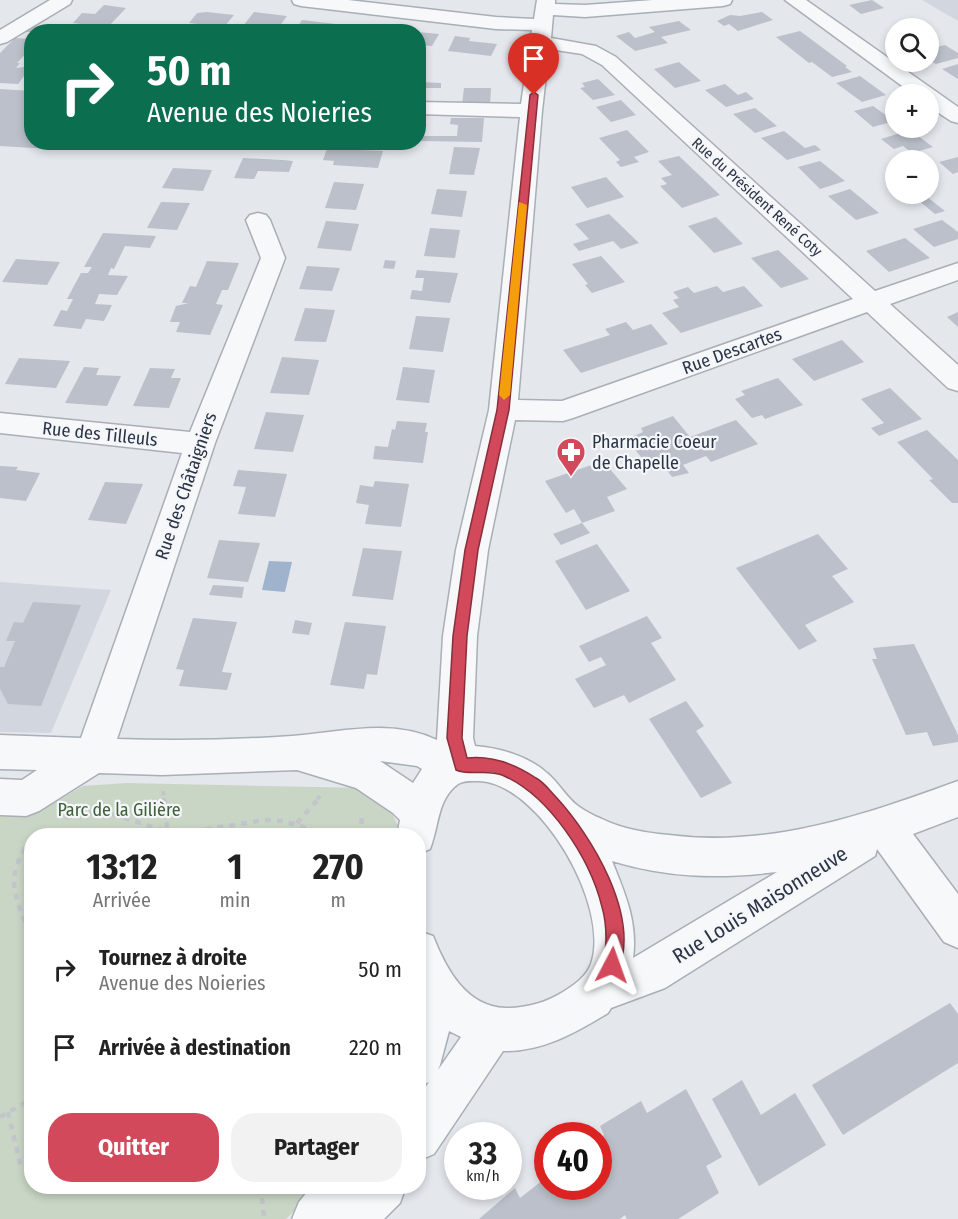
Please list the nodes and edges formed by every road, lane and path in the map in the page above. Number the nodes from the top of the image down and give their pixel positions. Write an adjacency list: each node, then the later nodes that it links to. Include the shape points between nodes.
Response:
1 (63, 0): 6 (street)
2 (301, 0): 5 (street, via 496,23)
3 (723, 0): 5 (street, via 585,11)
4 (794, 0): 7 (street)
5 (544, 19): 10 (street); 14 (street, Rue du Président René Coty, via 583,47 605,56)
6 (0, 38)
7 (912, 84)
8 (939, 104): 11 (street)
9 (426, 108): 10 (street)
10 (531, 111): 16 (street)
11 (958, 117)
12 (258, 220): 18 (street, Rue des Châtaigniers, via 273,258)
13 (958, 271): 14 (street, Rue Descartes)
14 (872, 302): 15 (street, Rue du Président René Coty); 16 (street, Rue Descartes, via 563,411)
15 (958, 381)
16 (503, 410): 22 (street, via 472,550 460,636)
17 (0, 423): 18 (street, Rue des Tilleuls)
18 (200, 444): 21 (street, Rue des Châtaigniers)
19 (0, 752): 21 (street)
20 (293, 753): 21 (street, via 162,758); 22 (street, via 372,743 421,750); 27 (street, via 366,773 399,795)
21 (93, 756): 23 (street, via 26,798)
22 (455, 768): 25 (street, via 482,763 503,768 533,784); 27 (street, via 439,778 429,792)
23 (0, 797)
24 (958, 799): 28 (street, Rue Louis Maisonneuve)
25 (567, 820): 28 (street, Rue Louis Maisonneuve, via 603,839 652,853 691,858 779,853); 36 (street, via 602,879 611,909 615,938 612,965)
26 (55, 822): 29 (path, via 109,812)
27 (418, 825)
28 (885, 827): 34 (street); 36 (street, Rue Louis Maisonneuve, via 650,973)
29 (154, 828)
30 (209, 828): 31 (path, via 260,819 280,819)
31 (310, 828)
32 (24, 849): 33 (path, via 13,871 12,890)
33 (24, 918)
34 (958, 928)
35 (427, 970): 37 (street, via 468,1019); 38 (street, via 431,1021)
36 (600, 991): 37 (street, via 582,1007 547,1023 521,1029)
37 (493, 1028): 42 (street)
38 (426, 1038)
39 (24, 1103): 40 (path)
40 (8, 1112): 41 (path); 43 (path)
41 (0, 1117)
42 (426, 1126)
43 (21, 1168)
44 (262, 1194): 47 (path)
45 (336, 1194): 48 (street)
46 (375, 1194): 49 (street)
47 (264, 1219)
48 (316, 1219)
49 (351, 1219)

